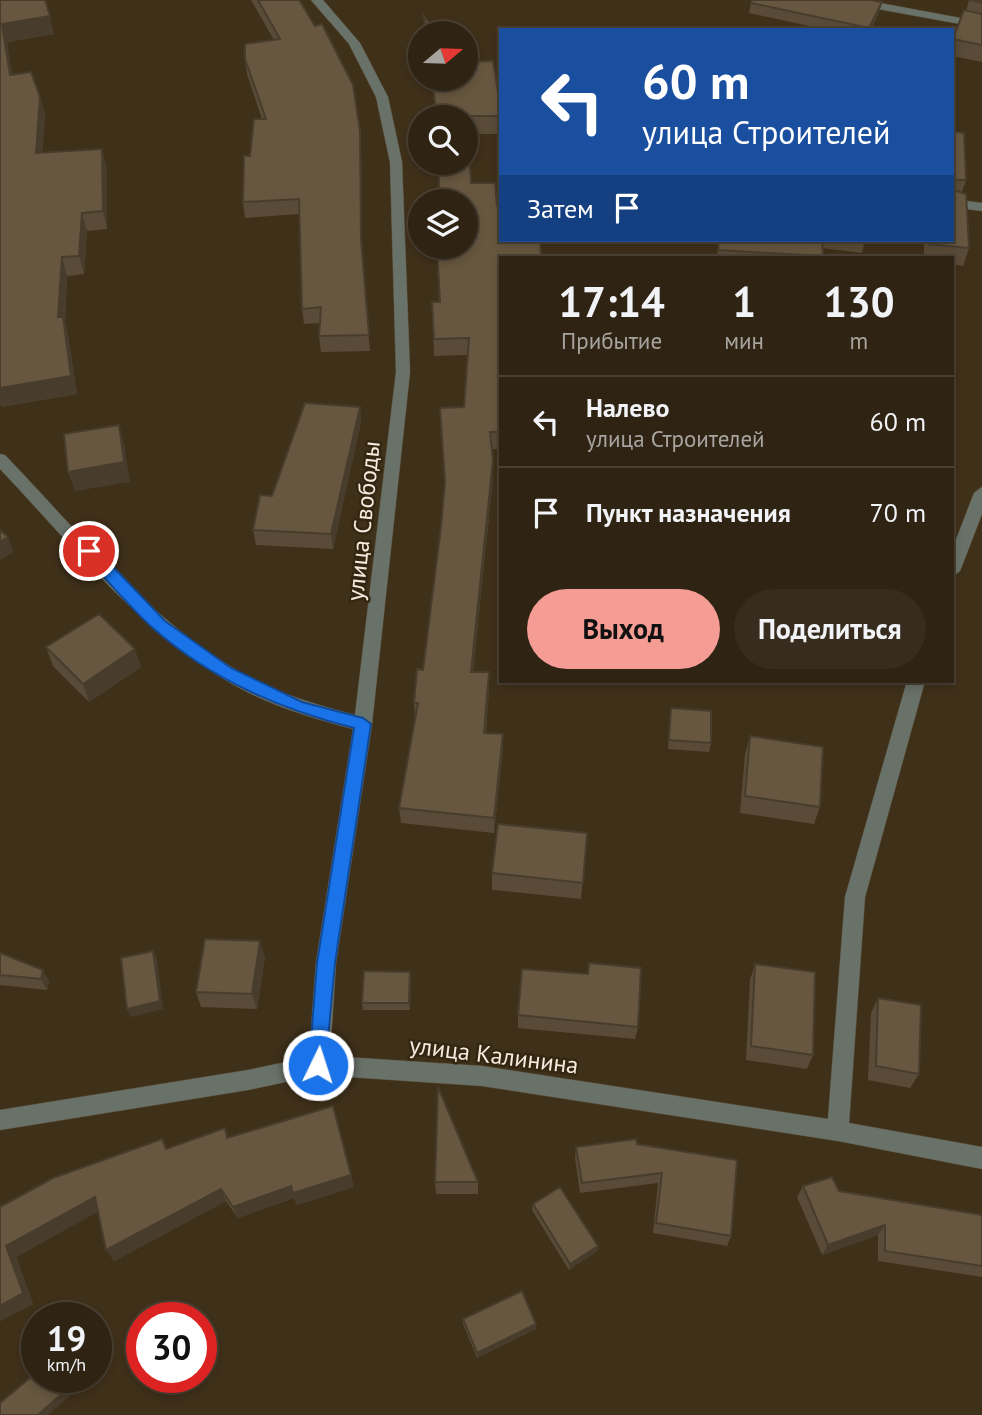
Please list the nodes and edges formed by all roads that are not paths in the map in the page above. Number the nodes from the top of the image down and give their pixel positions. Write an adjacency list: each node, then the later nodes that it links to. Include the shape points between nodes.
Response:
1 (317, 0): 10 (street, улица Свободы, via 354,43 382,97 396,162 402,372)
2 (845, 0): 3 (street)
3 (982, 25)
4 (954, 203): 5 (street)
5 (982, 207)
6 (0, 459): 10 (street, via 159,625 226,673 298,707)
7 (982, 494): 8 (street)
8 (954, 566)
9 (915, 683): 13 (street, via 855,897)
10 (363, 724): 11 (street, улица Свободы, via 326,963)
11 (318, 1065): 12 (street, улица Калинина); 13 (street, улица Калинина, via 482,1076)
12 (0, 1120)
13 (838, 1131): 14 (street, улица Калинина)
14 (982, 1158)

